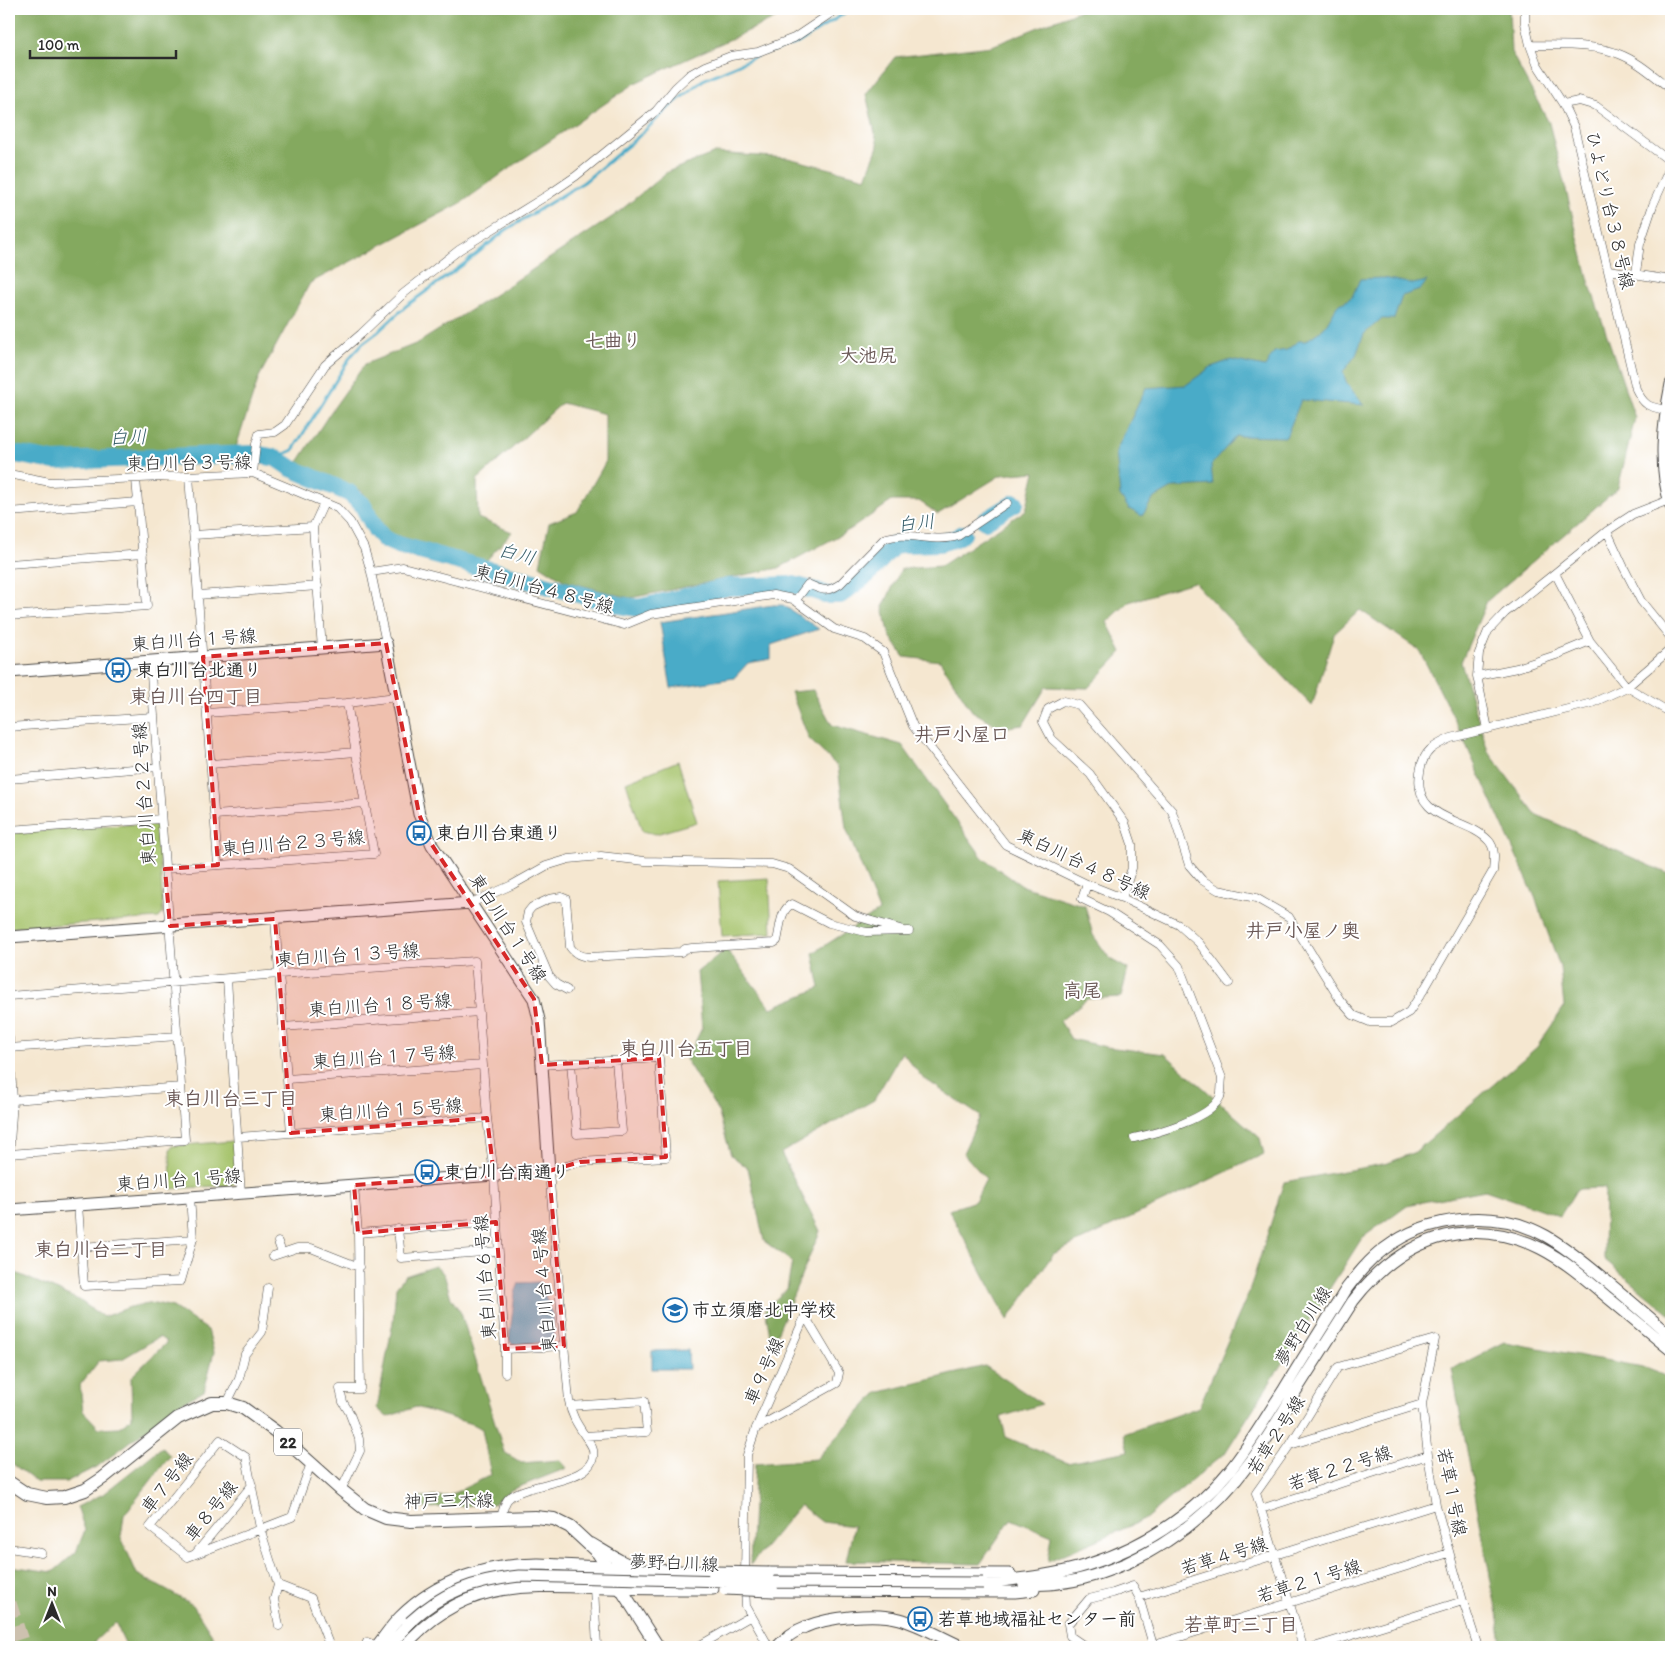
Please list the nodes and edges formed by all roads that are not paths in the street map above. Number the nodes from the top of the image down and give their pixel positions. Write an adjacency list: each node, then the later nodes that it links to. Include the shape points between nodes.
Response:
1 (838, 9): 12 (street, via 794,38 758,52 731,56 689,75 656,111 576,176 459,250 403,294 325,365 285,425 275,432 259,434)
2 (1525, 9): 3 (street, ひよどり台３８号線)
3 (1530, 45): 4 (street, via 1595,48 1619,54 1640,65); 5 (street, ひよどり台３８号線, via 1536,64)
4 (1671, 89)
5 (1563, 104): 6 (street, via 1579,101 1596,106); 7 (street, ひよどり台３８号線, via 1574,127)
6 (1671, 163): 8 (street, via 1640,244)
7 (1609, 270): 8 (street); 11 (street, ひよどり台３８号線, via 1636,389 1641,400 1651,408)
8 (1636, 273): 9 (street)
9 (1671, 280)
10 (1671, 384): 11 (street)
11 (1666, 410): 19 (street, via 1662,456)
12 (253, 473): 14 (street, 東白川台３号線); 17 (street, 東白川台３号線)
13 (9, 474): 15 (street, 東白川台３号線, via 50,482)
14 (189, 476): 15 (street, 東白川台３号線); 23 (street)
15 (136, 479): 16 (street)
16 (138, 502): 20 (street); 24 (street)
17 (324, 503): 21 (street); 26 (street, 東白川台３号線, via 337,508 350,522 364,548)
18 (1007, 503): 30 (street, via 953,538 893,535 884,538 833,589 821,590 808,584)
19 (1670, 503): 22 (street, via 1633,514)
20 (9, 512)
21 (313, 527): 23 (street); 28 (street)
22 (1607, 531): 27 (street); 32 (street, via 1641,601)
23 (194, 535): 29 (street)
24 (143, 554): 25 (street); 31 (street, via 147,606)
25 (9, 564)
26 (371, 572): 30 (street, 東白川台４８号線, via 403,567 624,625 651,614 773,595); 34 (street, 東白川台３号線)
27 (1555, 573): 33 (street); 40 (street, via 1505,613 1488,632 1480,653)
28 (318, 586): 29 (street); 35 (street)
29 (198, 595): 37 (street)
30 (795, 601): 59 (street, 東白川台４８号線, via 834,629 865,639 883,652 912,726 1006,845)
31 (9, 616)
32 (1671, 638)
33 (1590, 641): 40 (street, via 1517,668); 41 (street)
34 (386, 643): 35 (street, 東白川台１号線); 42 (street, 東白川台１号線)
35 (322, 648): 37 (street, 東白川台１号線)
36 (1671, 649): 41 (street)
37 (202, 657): 38 (street, 東白川台１号線); 44 (street)
38 (150, 661): 39 (street, 東白川台１号線); 46 (street, 東白川台２２号線)
39 (9, 672)
40 (1477, 676): 48 (street)
41 (1627, 687): 45 (street); 48 (street, via 1592,703)
42 (396, 697): 43 (street); 61 (street, 東白川台１号線, via 424,828 432,846)
43 (347, 703): 44 (street); 49 (street, 東白川台２３号線)
44 (207, 713): 50 (street)
45 (1671, 714)
46 (153, 717): 47 (street); 51 (street, 東白川台２２号線)
47 (9, 727)
48 (1488, 729): 60 (street, via 1451,738 1431,747 1421,763 1418,782 1424,800 1438,815 1480,833 1491,843 1495,856 1493,870 1425,988 1409,1012 1392,1022 1370,1022 1353,1015 1340,1000 1289,917 1256,898 1218,890 1202,880 1189,865 1172,811 1079,705 1063,701 1048,709 1043,722 1052,739 1090,774 1125,823 1132,844 1132,868)
49 (356, 752): 50 (street); 53 (street, 東白川台２３号線)
50 (211, 764): 54 (street)
51 (157, 767): 52 (street); 55 (street, 東白川台２２号線)
52 (9, 779)
53 (365, 803): 54 (street); 57 (street, 東白川台２３号線, via 374,854)
54 (215, 815): 57 (street)
55 (161, 818): 56 (street); 58 (street, 東白川台２２号線)
56 (9, 830)
57 (218, 865): 58 (street, 東白川台２３号線)
58 (165, 869): 63 (street, 東白川台２２号線)
59 (1087, 884): 60 (street, 東白川台４８号線); 86 (street, via 1082,899 1109,912 1160,945 1179,966 1222,1078 1221,1096 1210,1110 1167,1130)
60 (1122, 898): 68 (street, 東白川台４８号線, via 1179,925 1200,943)
61 (471, 903): 62 (street); 69 (street, via 546,866 569,859 601,856 645,861 772,864 789,869 855,916 909,932 866,932 829,923 792,904 784,911 774,943 589,957 579,956 570,947 566,899 549,899 532,907 526,922 549,976); 78 (street, 東白川台１号線, via 534,999)
62 (275, 919): 63 (street); 65 (street)
63 (170, 926): 64 (street); 67 (street, 東白川台２２号線)
64 (9, 937)
65 (279, 974): 66 (street, 東白川台１３号線); 71 (street, 東白川台１３号線, via 475,961); 72 (street)
66 (227, 979): 67 (street, 東白川台１３号線); 85 (street)
67 (174, 983): 70 (street, 東白川台１３号線); 73 (street, 東白川台２２号線)
68 (1229, 984)
69 (568, 990)
70 (9, 996)
71 (479, 1012): 72 (street, 東白川台１８号線); 79 (street, 東白川台１３号線)
72 (283, 1027): 80 (street)
73 (178, 1036): 75 (street); 81 (street, 東白川台２２号線)
74 (9, 1038): 75 (street)
75 (9, 1048): 82 (street)
76 (616, 1061): 77 (street); 77 (street, via 622,1131 577,1134); 88 (street, via 659,1058 666,1156 580,1162)
77 (571, 1063): 78 (street)
78 (542, 1064): 88 (street, 東白川台１号線)
79 (483, 1065): 80 (street, 東白川台１７号線); 83 (street, 東白川台１３号線)
80 (287, 1079): 84 (street)
81 (181, 1088): 82 (street); 87 (street, 東白川台２２号線, via 185,1140)
82 (13, 1100): 87 (street)
83 (487, 1118): 84 (street, 東白川台１５号線); 89 (street, 東白川台１３号線)
84 (291, 1133): 85 (street, 東白川台１５号線)
85 (238, 1137): 91 (street)
86 (1134, 1138)
87 (9, 1156)
88 (549, 1171): 89 (street, 東白川台１号線); 108 (street, 東白川台４号線)
89 (494, 1175): 90 (street, 東白川台１号線); 95 (street, 東白川台６号線)
90 (354, 1185): 91 (street, 東白川台１号線); 97 (street)
91 (242, 1194): 92 (street, 東白川台１号線)
92 (190, 1197): 93 (street, 東白川台１号線); 98 (street)
93 (78, 1205): 94 (street, 東白川台１号線); 100 (street)
94 (9, 1210)
95 (496, 1222): 96 (street); 101 (street, 東白川台６号線)
96 (398, 1229): 97 (street); 101 (street, via 401,1258)
97 (358, 1233): 104 (street)
98 (193, 1239): 100 (street); 100 (street, via 181,1280 84,1286)
99 (278, 1242): 102 (street)
100 (81, 1247)
101 (498, 1251): 109 (street, 東白川台６号線)
102 (282, 1253): 103 (street); 104 (street, via 311,1248)
103 (273, 1256)
104 (359, 1267): 122 (street, via 360,1389 340,1389 356,1430 360,1451)
105 (268, 1288): 112 (street, via 262,1332 246,1354 239,1379)
106 (1671, 1336): 135 (street, 夢野白川線, via 1581,1260 1545,1235 1525,1226 1489,1219 1453,1220 1430,1225 1384,1248 1364,1267 1347,1288 1243,1453 1211,1492 1171,1525 1141,1543 1114,1556)
107 (1435, 1339): 113 (street, 若草１号線); 117 (street, 若草２号線, via 1338,1367)
108 (564, 1346): 109 (street, 東白川台６号線); 114 (street, 東白川台４号線)
109 (505, 1349): 111 (street)
110 (1671, 1350): 137 (street, 夢野白川線, via 1566,1264 1524,1241 1470,1233 1443,1236 1416,1246 1382,1268 1361,1290 1252,1460 1209,1510 1142,1556 1102,1572)
111 (505, 1373)
112 (227, 1403): 119 (main road, 神戸三木線 / 22, via 242,1408 275,1431); 120 (main road, via 212,1403 178,1418 85,1490 64,1497 47,1498 27,1494)
113 (1422, 1404): 117 (street); 118 (street, 若草１号線)
114 (570, 1406): 116 (street, 東白川台４号線, via 572,1416); 116 (street, via 644,1401 647,1432)
115 (756, 1428): 115 (street, 車９号線, via 837,1383 839,1373 805,1316); 144 (street, 車９号線, via 747,1455 744,1571 746,1606)
116 (586, 1436): 125 (street, 東白川台４号線, via 593,1449 592,1460 584,1471 571,1478 516,1492 507,1500)
117 (1290, 1445): 124 (street, 若草２号線, via 1256,1493)
118 (1428, 1455): 123 (street, 若草１号線); 124 (street, 若草２２号線)
119 (311, 1462): 122 (main road, 神戸三木線 / 22); 126 (street, via 292,1518)
120 (9, 1482)
121 (252, 1485): 126 (street, 車７号線); 131 (street, 車８号線); 131 (street, 車７号線, via 246,1458 220,1440 150,1526 188,1557)
122 (341, 1490): 125 (main road, 神戸三木線 / 22, via 366,1509 396,1520)
123 (1436, 1505): 130 (street, 若草１号線); 132 (street, 若草４号線)
124 (1261, 1509): 132 (street, 若草２号線)
125 (501, 1517): 127 (main road, 神戸三木線 / 22, via 554,1519)
126 (260, 1528): 131 (street); 138 (street, 車７号線)
127 (580, 1536): 133 (street); 134 (main road, 神戸三木線 / 22, via 598,1553)
128 (9, 1548): 129 (street)
129 (41, 1553)
130 (1449, 1553): 142 (street, 若草１号線); 143 (street, 若草２１号線)
131 (194, 1555)
132 (1275, 1555): 141 (street, 若草４号線); 143 (street, 若草２号線)
133 (633, 1567): 134 (street); 135 (street, bridge, via 713,1572)
134 (607, 1568): 140 (main road, 神戸三木線 / 22); 149 (street, via 538,1564 480,1571 418,1600 398,1618)
135 (1049, 1575): 136 (street, 夢野白川線)
136 (983, 1583): 137 (street, 夢野白川線); 149 (street, 夢野白川線, bridge, via 519,1576 488,1580 439,1599)
137 (1058, 1583): 140 (street, bridge, via 1015,1592)
138 (278, 1585): 145 (street, via 274,1599); 147 (street, via 311,1598)
139 (594, 1587): 140 (street); 150 (street, via 525,1587 482,1593 434,1617); 151 (street)
140 (621, 1588): 152 (main road, 神戸三木線 / 22)
141 (1139, 1597): 146 (street); 157 (street, via 1133,1586 1089,1599 1068,1624 1070,1636)
142 (1463, 1601): 159 (street); 160 (street, 若草１号線)
143 (1290, 1603): 146 (street, 若草２１号線); 158 (street, 若草２号線)
144 (752, 1616): 153 (street); 154 (street, 車９号線)
145 (279, 1626)
146 (1151, 1646)
147 (330, 1647)
148 (365, 1647): 149 (street, via 368,1642)
149 (381, 1647)
150 (404, 1647)
151 (597, 1647)
152 (658, 1647)
153 (697, 1647)
154 (770, 1647)
155 (777, 1647): 156 (street, via 805,1627 869,1615 902,1619)
156 (963, 1647)
157 (1086, 1647)
158 (1304, 1647)
159 (1314, 1647)
160 (1478, 1647)

